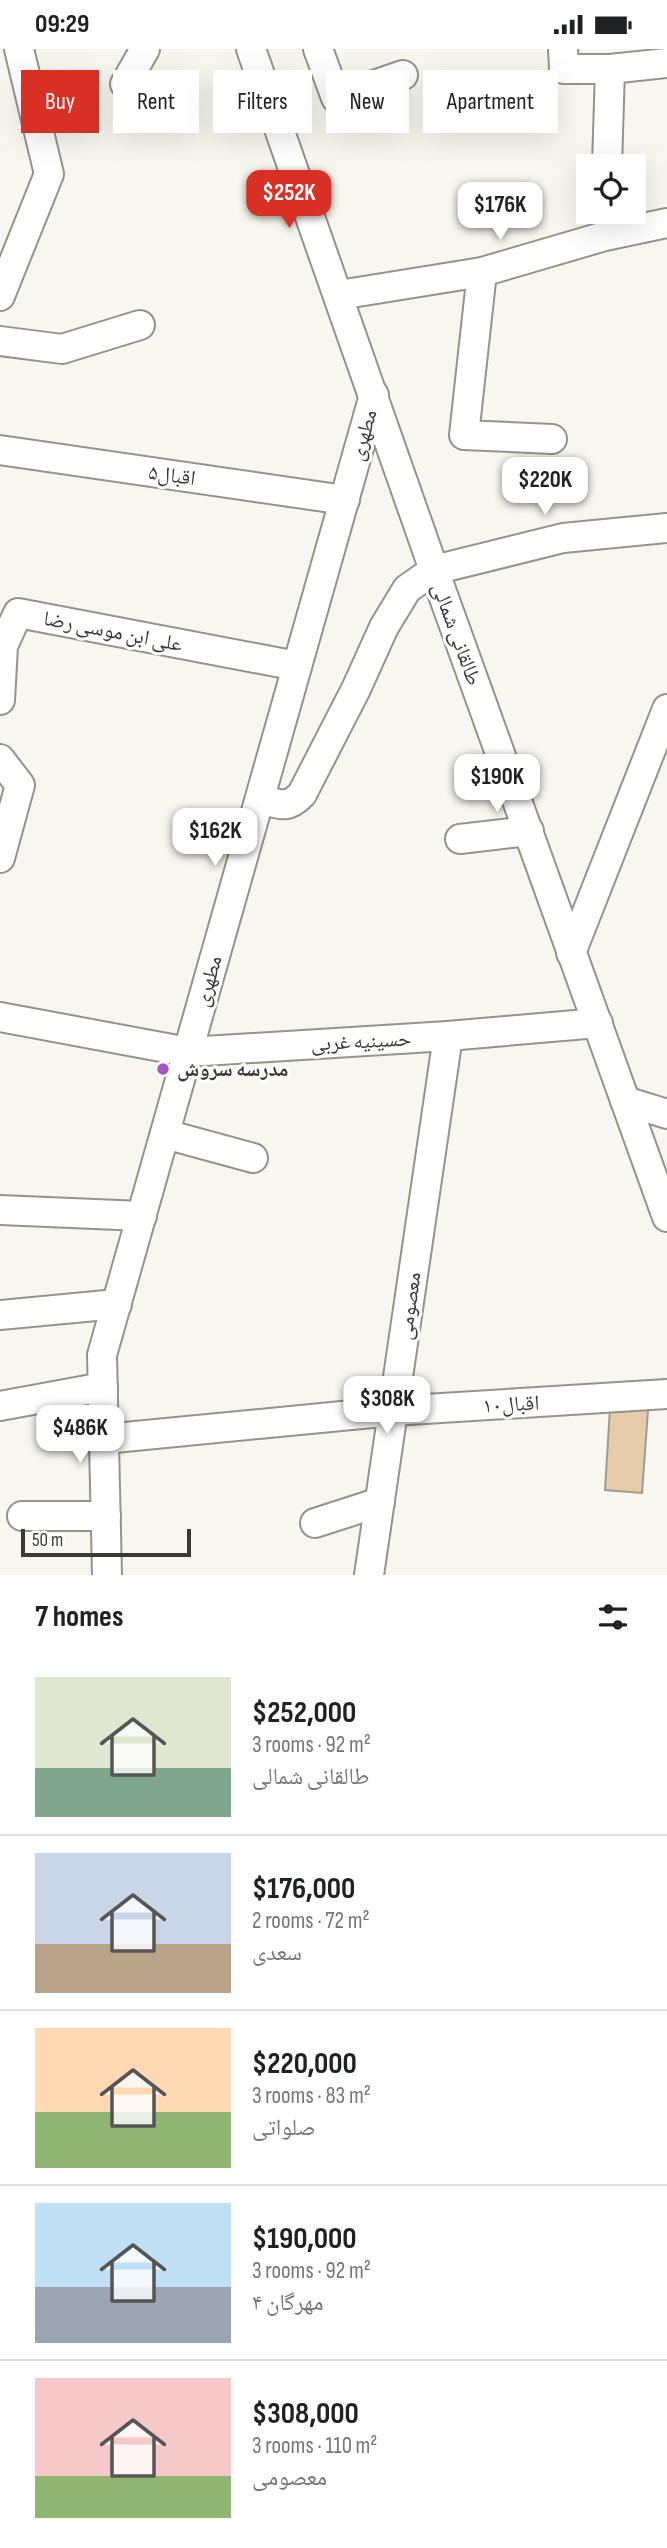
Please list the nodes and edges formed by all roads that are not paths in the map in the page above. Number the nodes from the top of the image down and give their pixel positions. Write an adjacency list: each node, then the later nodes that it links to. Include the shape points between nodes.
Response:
1 (19, 49): 16 (street, via 49,174)
2 (145, 49): 8 (street)
3 (251, 49): 15 (street, طالقانی شمالی)
4 (318, 49): 9 (street)
5 (563, 49): 7 (street, via 564,69)
6 (667, 62): 7 (street)
7 (610, 69): 10 (street)
8 (133, 70)
9 (326, 71)
10 (607, 154)
11 (667, 223): 12 (street)
12 (614, 227): 13 (street); 14 (street)
13 (667, 242)
14 (482, 272): 15 (street); 20 (street, via 464,435)
15 (338, 295): 19 (street, طالقانی شمالی)
16 (0, 296)
17 (140, 325): 18 (street, via 62,349)
18 (0, 341)
19 (374, 395): 22 (street, مطهری); 24 (street, طالقانی شمالی)
20 (552, 439)
21 (0, 450): 22 (street, اقبال۵)
22 (345, 499): 25 (street, مطهری)
23 (667, 528): 24 (street, via 563,538)
24 (434, 570): 29 (street, via 407,589 384,627 302,794 293,803 282,805); 30 (street, طالقانی شمالی)
25 (297, 666): 26 (street, علی ابن موسی رضا, via 18,613 3,646); 29 (street, مطهری)
26 (0, 701)
27 (667, 709): 33 (street)
28 (0, 759): 32 (street, via 20,785)
29 (260, 799): 37 (street, مطهری)
30 (529, 831): 31 (street); 33 (street, طالقانی شمالی)
31 (460, 839)
32 (0, 858)
33 (571, 953): 35 (street, طالقانی شمالی)
34 (0, 1017): 37 (street, حسینیه غربی)
35 (598, 1023): 36 (street, حسینیه غربی); 38 (street, طالقانی شمالی)
36 (448, 1036): 37 (street, حسینیه غربی); 50 (street, معصومی)
37 (188, 1052): 40 (street, مطهری)
38 (625, 1101): 39 (street); 44 (street, طالقانی شمالی)
39 (667, 1114)
40 (165, 1134): 41 (street); 43 (street, مطهری)
41 (253, 1158)
42 (0, 1210): 43 (street)
43 (142, 1216): 45 (street, مطهری)
44 (667, 1217)
45 (117, 1304): 46 (street); 47 (street, مطهری, via 103,1355)
46 (0, 1315)
47 (103, 1387): 49 (street); 51 (street, مطهری)
48 (667, 1394): 50 (street, اقبال۱۰)
49 (0, 1406)
50 (393, 1411): 51 (street, اقبال۱۰); 52 (street, معصومی)
51 (104, 1439): 54 (street, مطهری)
52 (380, 1502): 55 (street); 57 (street, معصومی)
53 (22, 1516): 54 (street)
54 (106, 1516): 56 (street, مطهری)
55 (315, 1523)
56 (107, 1575)
57 (369, 1575)

